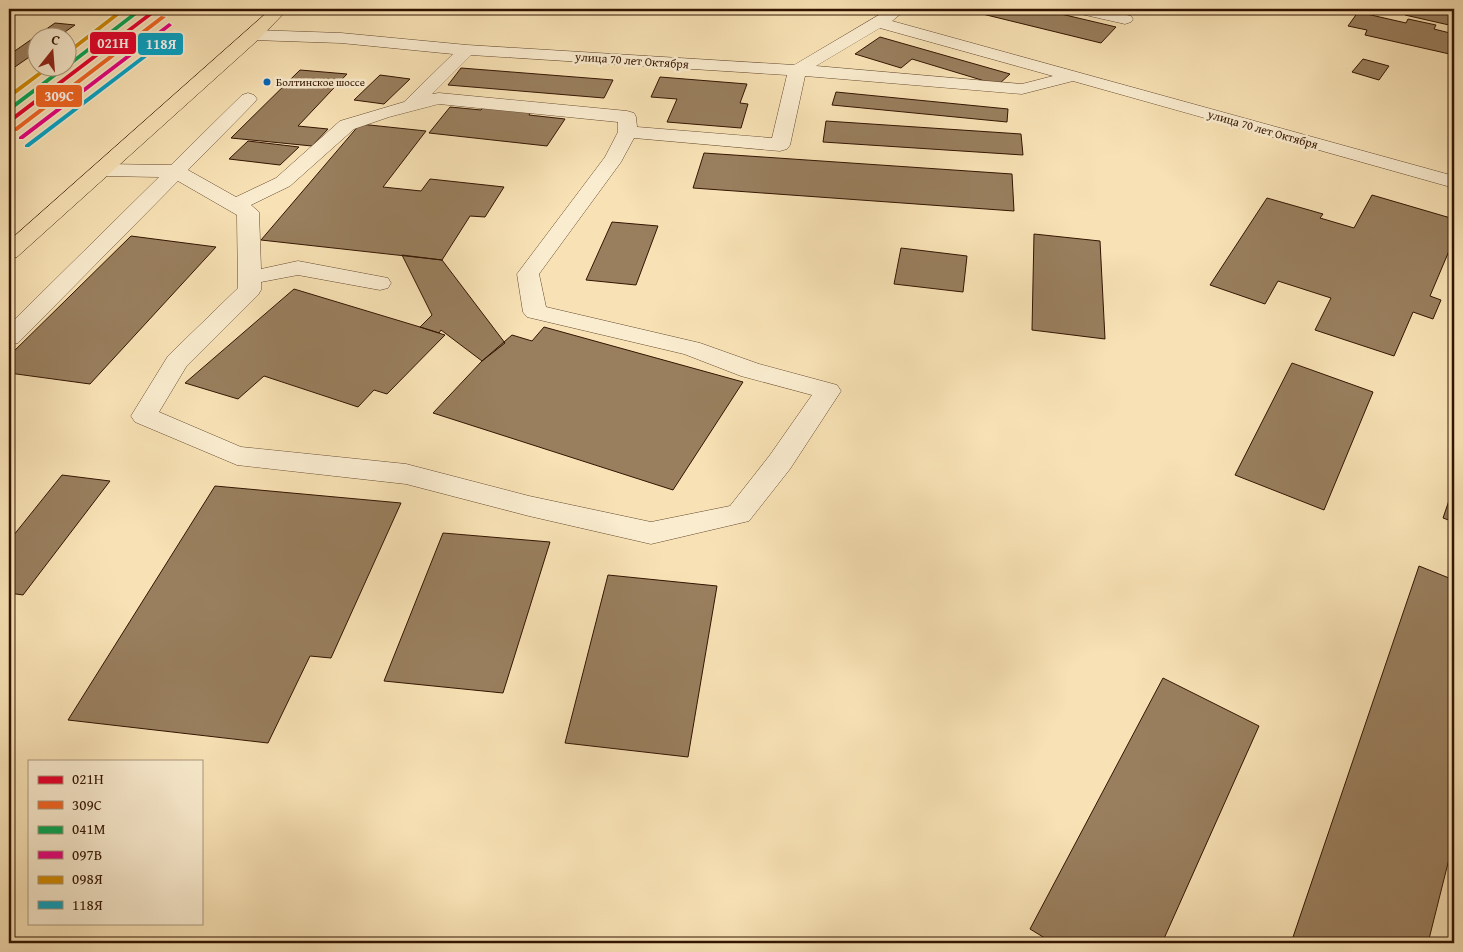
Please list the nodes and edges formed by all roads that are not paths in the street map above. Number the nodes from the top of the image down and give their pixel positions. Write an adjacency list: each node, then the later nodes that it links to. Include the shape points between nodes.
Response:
1 (280, 9): 6 (main road)
2 (900, 9): 5 (street)
3 (1078, 9): 4 (street)
4 (1125, 19)
5 (879, 22): 8 (street); 9 (street, улица 70 лет Октября)
6 (253, 35): 7 (street, улица 70 лет Октября, via 341,38); 13 (main road)
7 (467, 50): 8 (street, улица 70 лет Октября); 11 (street)
8 (797, 70): 9 (street, улица 70 лет Октября, via 1022,89); 12 (street, via 780,145)
9 (1073, 76): 15 (street, улица 70 лет Октября)
10 (248, 99): 14 (street)
11 (410, 106): 12 (street, via 438,98 627,117); 16 (street, via 347,125 283,182)
12 (628, 132): 18 (street, via 614,158 528,274 535,312 691,348 750,370 828,391 780,462 739,514 651,533 406,474 237,456 144,416 177,362 250,290)
13 (102, 170): 14 (street); 17 (main road)
14 (175, 171): 16 (street); 20 (street)
15 (1454, 182)
16 (235, 204): 18 (street, via 248,212)
17 (9, 252)
18 (249, 278): 19 (street, via 298,268)
19 (380, 283)
20 (9, 338)

